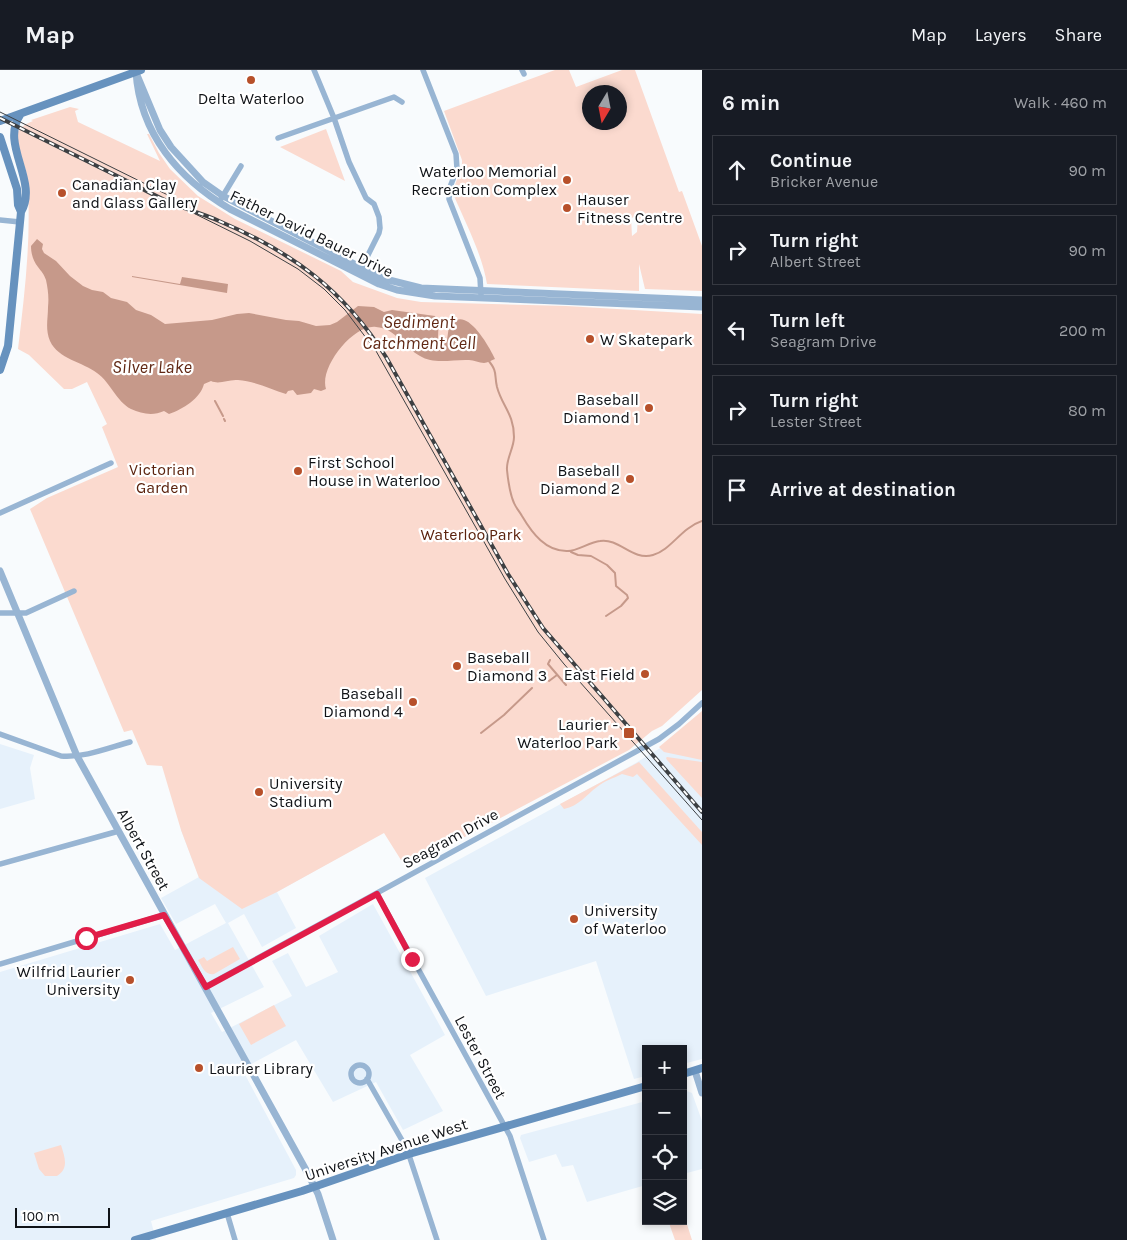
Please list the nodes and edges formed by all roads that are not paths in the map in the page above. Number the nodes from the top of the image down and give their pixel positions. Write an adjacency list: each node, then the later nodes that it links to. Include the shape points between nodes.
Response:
1 (314, 70): 6 (street)
2 (423, 70): 16 (street, via 456,154 458,163 449,199 479,274)
3 (137, 71): 5 (main road); 11 (street, Father David Bauer Drive, via 160,130 171,147)
4 (402, 102): 6 (street, via 394,98)
5 (21, 114): 7 (main road); 12 (main road, via 13,125 11,139 24,191 25,206)
6 (334, 118): 9 (street); 15 (street, via 349,162 379,217 379,233)
7 (0, 121)
8 (0, 137): 12 (main road)
9 (278, 138)
10 (241, 166): 11 (street)
11 (221, 199): 15 (street, Father David Bauer Drive)
12 (21, 212): 14 (main road)
13 (0, 220): 14 (street)
14 (20, 222): 19 (main road, via 8,346)
15 (360, 271): 16 (street, Father David Bauer Drive, via 379,284 411,293 435,296)
16 (481, 294): 17 (street, Father David Bauer Drive); 18 (street, Father David Bauer Drive)
17 (702, 300)
18 (702, 307)
19 (0, 370)
20 (111, 463): 21 (street)
21 (0, 513)
22 (0, 571): 25 (street, Albert Street)
23 (74, 591): 25 (street)
24 (0, 613): 25 (street)
25 (18, 614): 29 (street, Albert Street)
26 (702, 704): 32 (street, Seagram Drive, via 659,739)
27 (0, 734): 29 (street, via 61,756)
28 (130, 742): 29 (street)
29 (77, 756): 30 (street, Albert Street)
30 (118, 831): 31 (street); 33 (street, Albert Street)
31 (0, 864)
32 (377, 894): 35 (street, Seagram Drive); 40 (street, Lester Street)
33 (164, 915): 34 (street); 35 (street, Albert Street)
34 (0, 964)
35 (206, 987): 42 (street, Albert Street)
36 (698, 1070): 39 (street)
37 (367, 1079): 41 (street)
38 (642, 1087): 40 (main road, University Avenue West)
39 (702, 1093)
40 (504, 1126): 41 (main road, University Avenue West); 48 (street, Lester Street)
41 (409, 1154): 42 (main road, University Avenue West); 47 (street)
42 (314, 1186): 43 (main road, University Avenue West); 46 (street, Albert Street)
43 (227, 1213): 44 (main road, University Avenue West); 45 (street)
44 (135, 1240)
45 (235, 1240)
46 (333, 1240)
47 (437, 1240)
48 (544, 1240)

